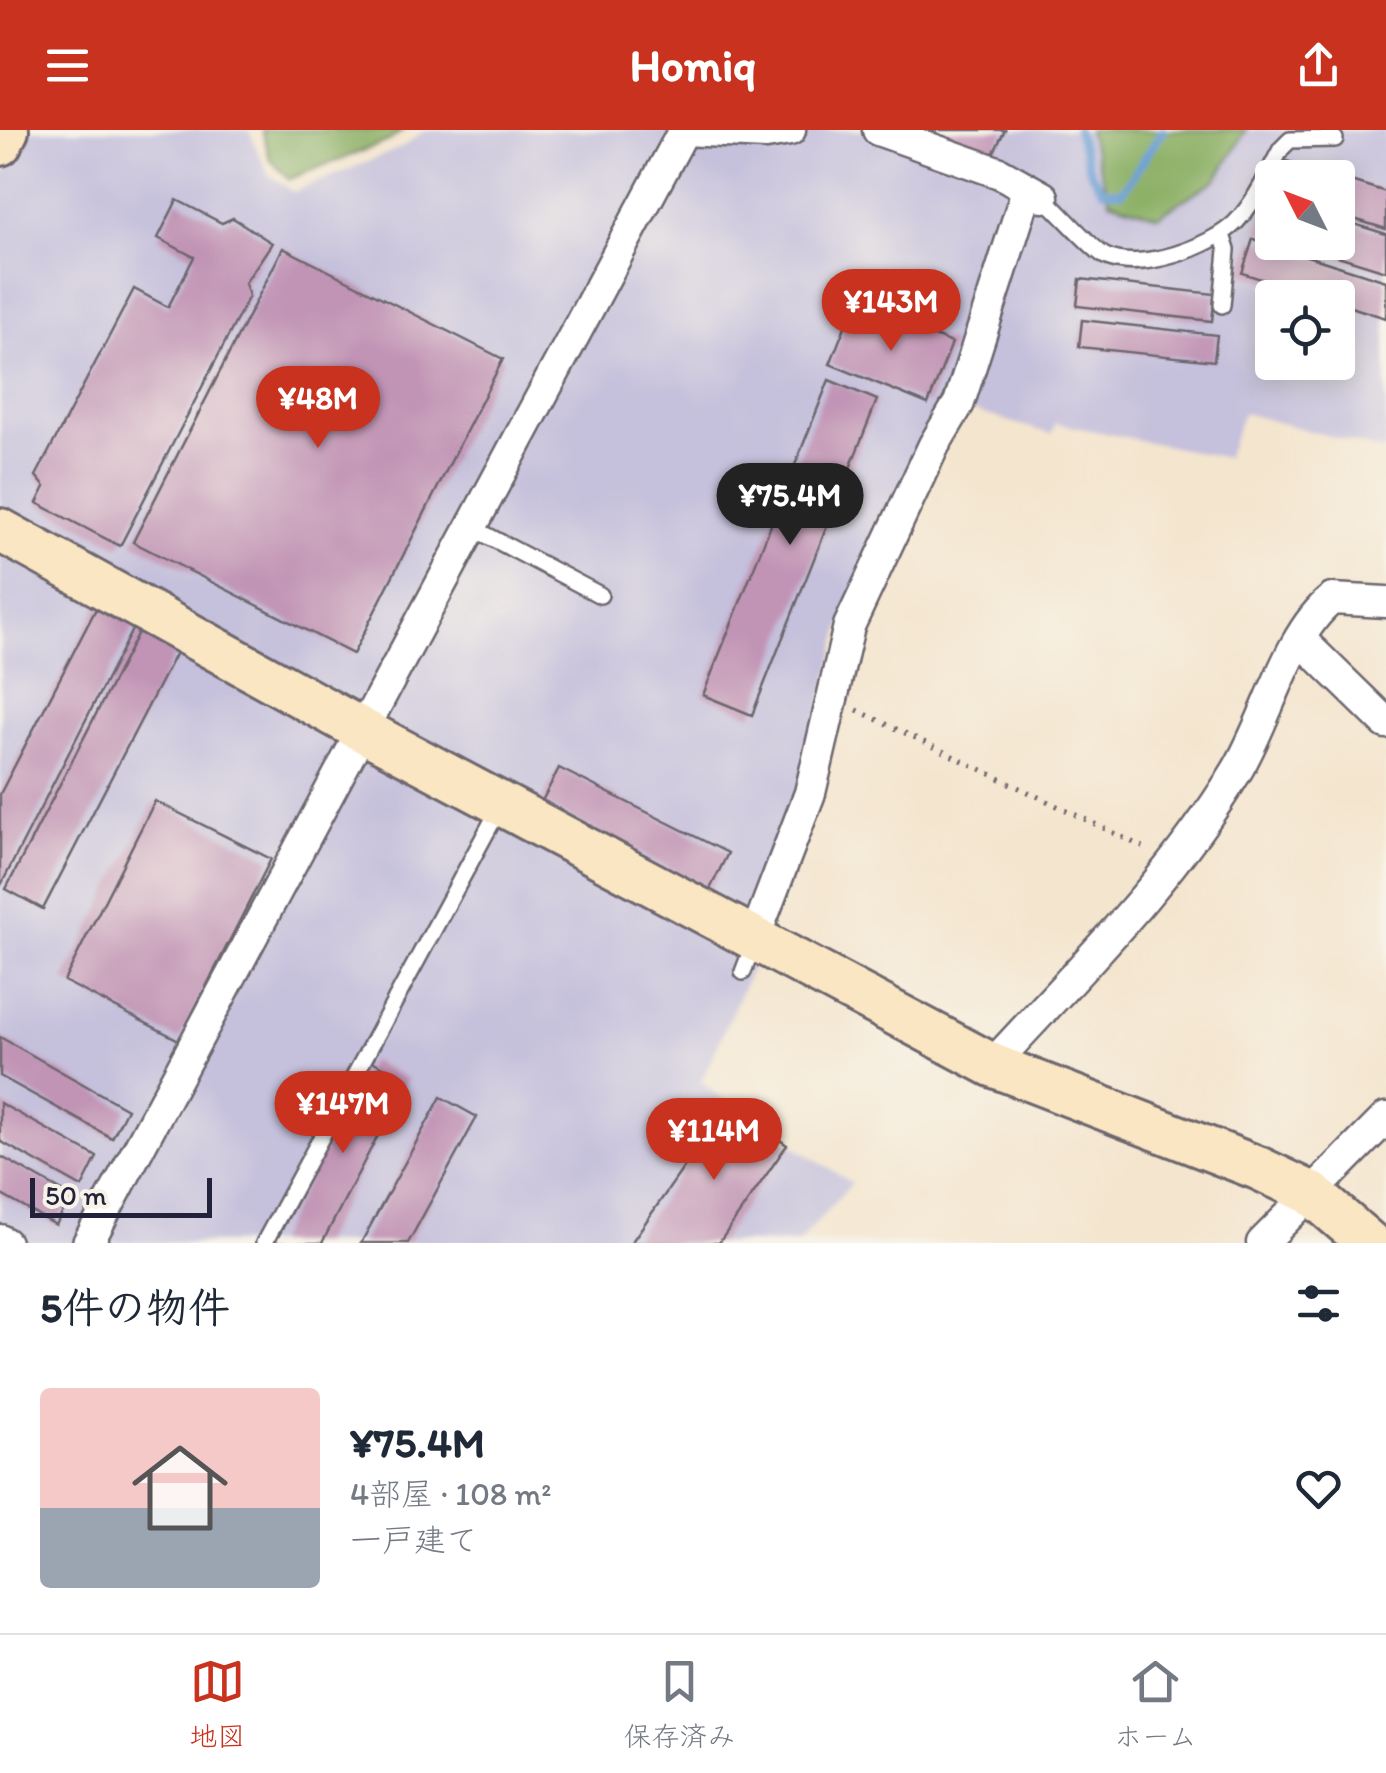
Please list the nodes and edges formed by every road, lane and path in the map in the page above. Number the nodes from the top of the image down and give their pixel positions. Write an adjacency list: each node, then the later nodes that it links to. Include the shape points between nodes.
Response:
1 (8, 130): 5 (street)
2 (790, 130): 9 (street, via 684,130)
3 (878, 130): 6 (street)
4 (1334, 139): 7 (lane, via 1290,140)
5 (0, 144)
6 (1022, 179): 7 (lane, via 1102,255 1124,261 1160,257); 14 (street, via 958,403 849,626)
7 (1222, 235): 8 (lane)
8 (1222, 305)
9 (471, 527): 11 (lane); 16 (street)
10 (0, 530): 16 (street)
11 (600, 595)
12 (1386, 602): 13 (street, via 1332,599 1310,618)
13 (1302, 640): 15 (street); 18 (street, via 1238,770)
14 (832, 698): 18 (path); 19 (street, via 810,793)
15 (1386, 723)
16 (362, 730): 17 (street); 23 (street)
17 (502, 804): 19 (street); 24 (lane)
18 (1174, 862): 20 (street)
19 (748, 956): 20 (street)
20 (992, 1066): 22 (street)
21 (1386, 1118): 22 (street)
22 (1311, 1193): 25 (street); 26 (street)
23 (88, 1243)
24 (264, 1243)
25 (1262, 1243)
26 (1369, 1243)

